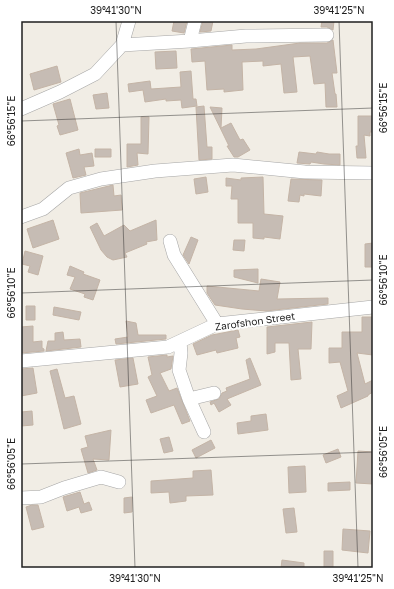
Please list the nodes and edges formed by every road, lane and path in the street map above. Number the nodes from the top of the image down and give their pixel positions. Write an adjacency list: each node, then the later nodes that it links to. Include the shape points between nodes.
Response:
1 (129, 21): 5 (street)
2 (195, 21): 4 (street)
3 (327, 35): 4 (street, via 246,36)
4 (190, 41): 5 (street)
5 (122, 45): 6 (street, via 94,74)
6 (21, 109)
7 (373, 172): 8 (street, via 305,172 233,165 155,171 69,188 44,209)
8 (21, 217)
9 (170, 241): 11 (street, via 174,255)
10 (373, 307): 11 (street, Zarofshon Street)
11 (216, 324): 12 (street, Zarofshon Street)
12 (180, 342): 13 (street, Zarofshon Street, via 168,347); 15 (street, via 179,370)
13 (21, 361)
14 (214, 393): 15 (street)
15 (189, 399): 16 (street)
16 (204, 432)
17 (119, 482): 18 (street, via 101,477 41,497)
18 (21, 498)

